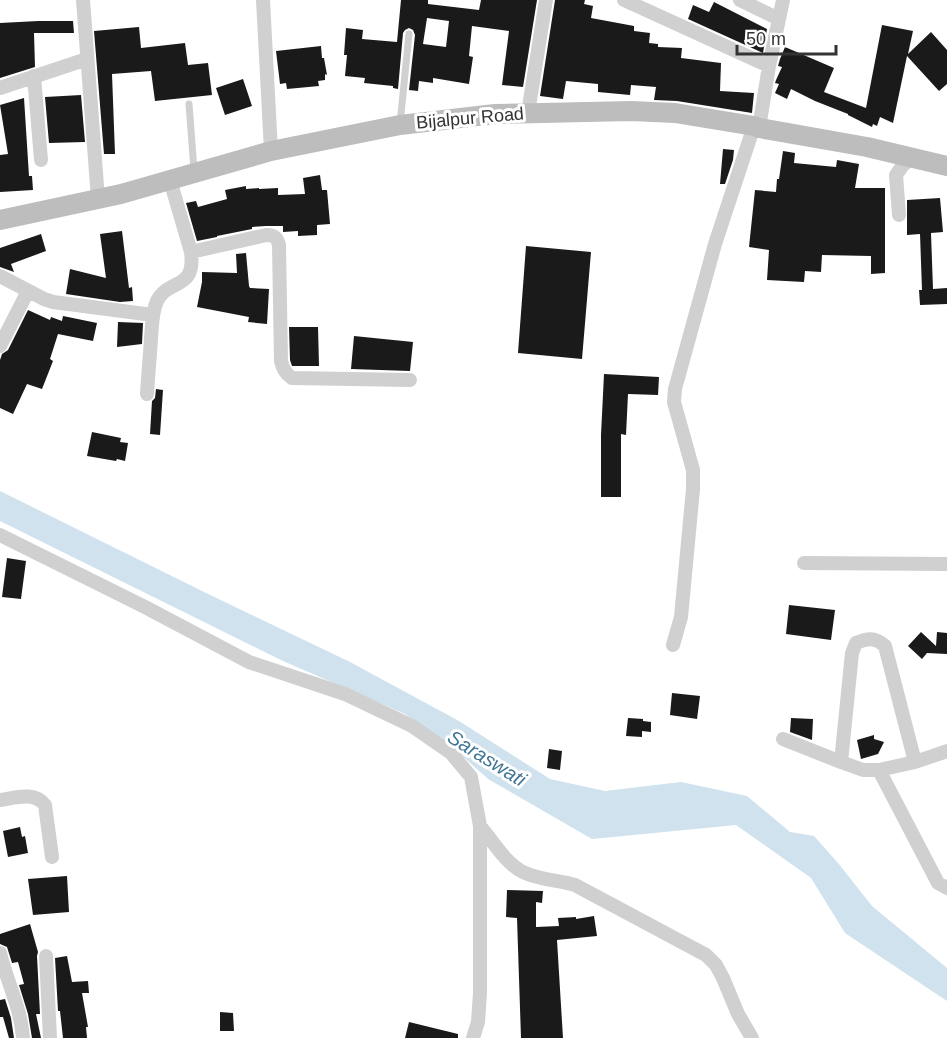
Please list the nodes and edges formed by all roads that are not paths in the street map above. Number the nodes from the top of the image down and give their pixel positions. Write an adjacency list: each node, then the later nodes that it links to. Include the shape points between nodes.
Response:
1 (83, 0): 9 (street)
2 (263, 0): 17 (street)
3 (546, 0): 14 (street)
4 (624, 0): 10 (street)
5 (740, 0): 7 (street)
6 (783, 0): 7 (street)
7 (778, 19): 10 (street)
8 (409, 34): 15 (lane)
9 (87, 58): 11 (street); 23 (street)
10 (769, 66): 16 (street)
11 (34, 76): 12 (street); 19 (street)
12 (0, 88)
13 (189, 104): 21 (lane)
14 (528, 113): 15 (main road, Bijalpur Road); 16 (main road, Bijalpur Road, via 675,113)
15 (400, 124): 17 (main road, Bijalpur Road)
16 (756, 127): 18 (main road, Bijalpur Road); 36 (street, via 716,244 675,389 674,402 693,470 693,489 681,617)
17 (271, 151): 21 (main road, Bijalpur Road)
18 (912, 158): 20 (main road, Bijalpur Road); 24 (street, via 896,174)
19 (41, 160)
20 (947, 166)
21 (194, 173): 22 (main road, Bijalpur Road)
22 (170, 180): 23 (main road, Bijalpur Road); 26 (street)
23 (98, 199): 25 (main road, Bijalpur Road)
24 (899, 215)
25 (0, 220)
26 (191, 252): 29 (street, via 190,272 162,294); 31 (street, via 266,235 277,238 281,361 292,378)
27 (0, 276): 28 (street)
28 (28, 291): 29 (street, via 53,302); 30 (street)
29 (153, 315): 32 (street)
30 (0, 346)
31 (410, 380)
32 (147, 394)
33 (0, 535): 43 (street, via 249,662 345,694 412,726 451,753 471,777)
34 (804, 563): 35 (street)
35 (947, 564)
36 (673, 645)
37 (783, 739): 39 (street)
38 (947, 751): 40 (street)
39 (842, 762): 40 (street, via 852,653 856,643 867,638 885,646); 41 (street, via 863,770)
40 (915, 762): 41 (street)
41 (879, 770): 45 (street, via 938,883)
42 (0, 800): 44 (street, via 33,796 40,799 45,805)
43 (480, 826): 50 (street, via 480,993); 51 (street, via 510,864 522,872 575,885 706,956 716,965)
44 (52, 858)
45 (947, 888)
46 (0, 953): 48 (street, via 17,1004)
47 (46, 956): 49 (street)
48 (23, 1038)
49 (50, 1038)
50 (473, 1038)
51 (752, 1038)

